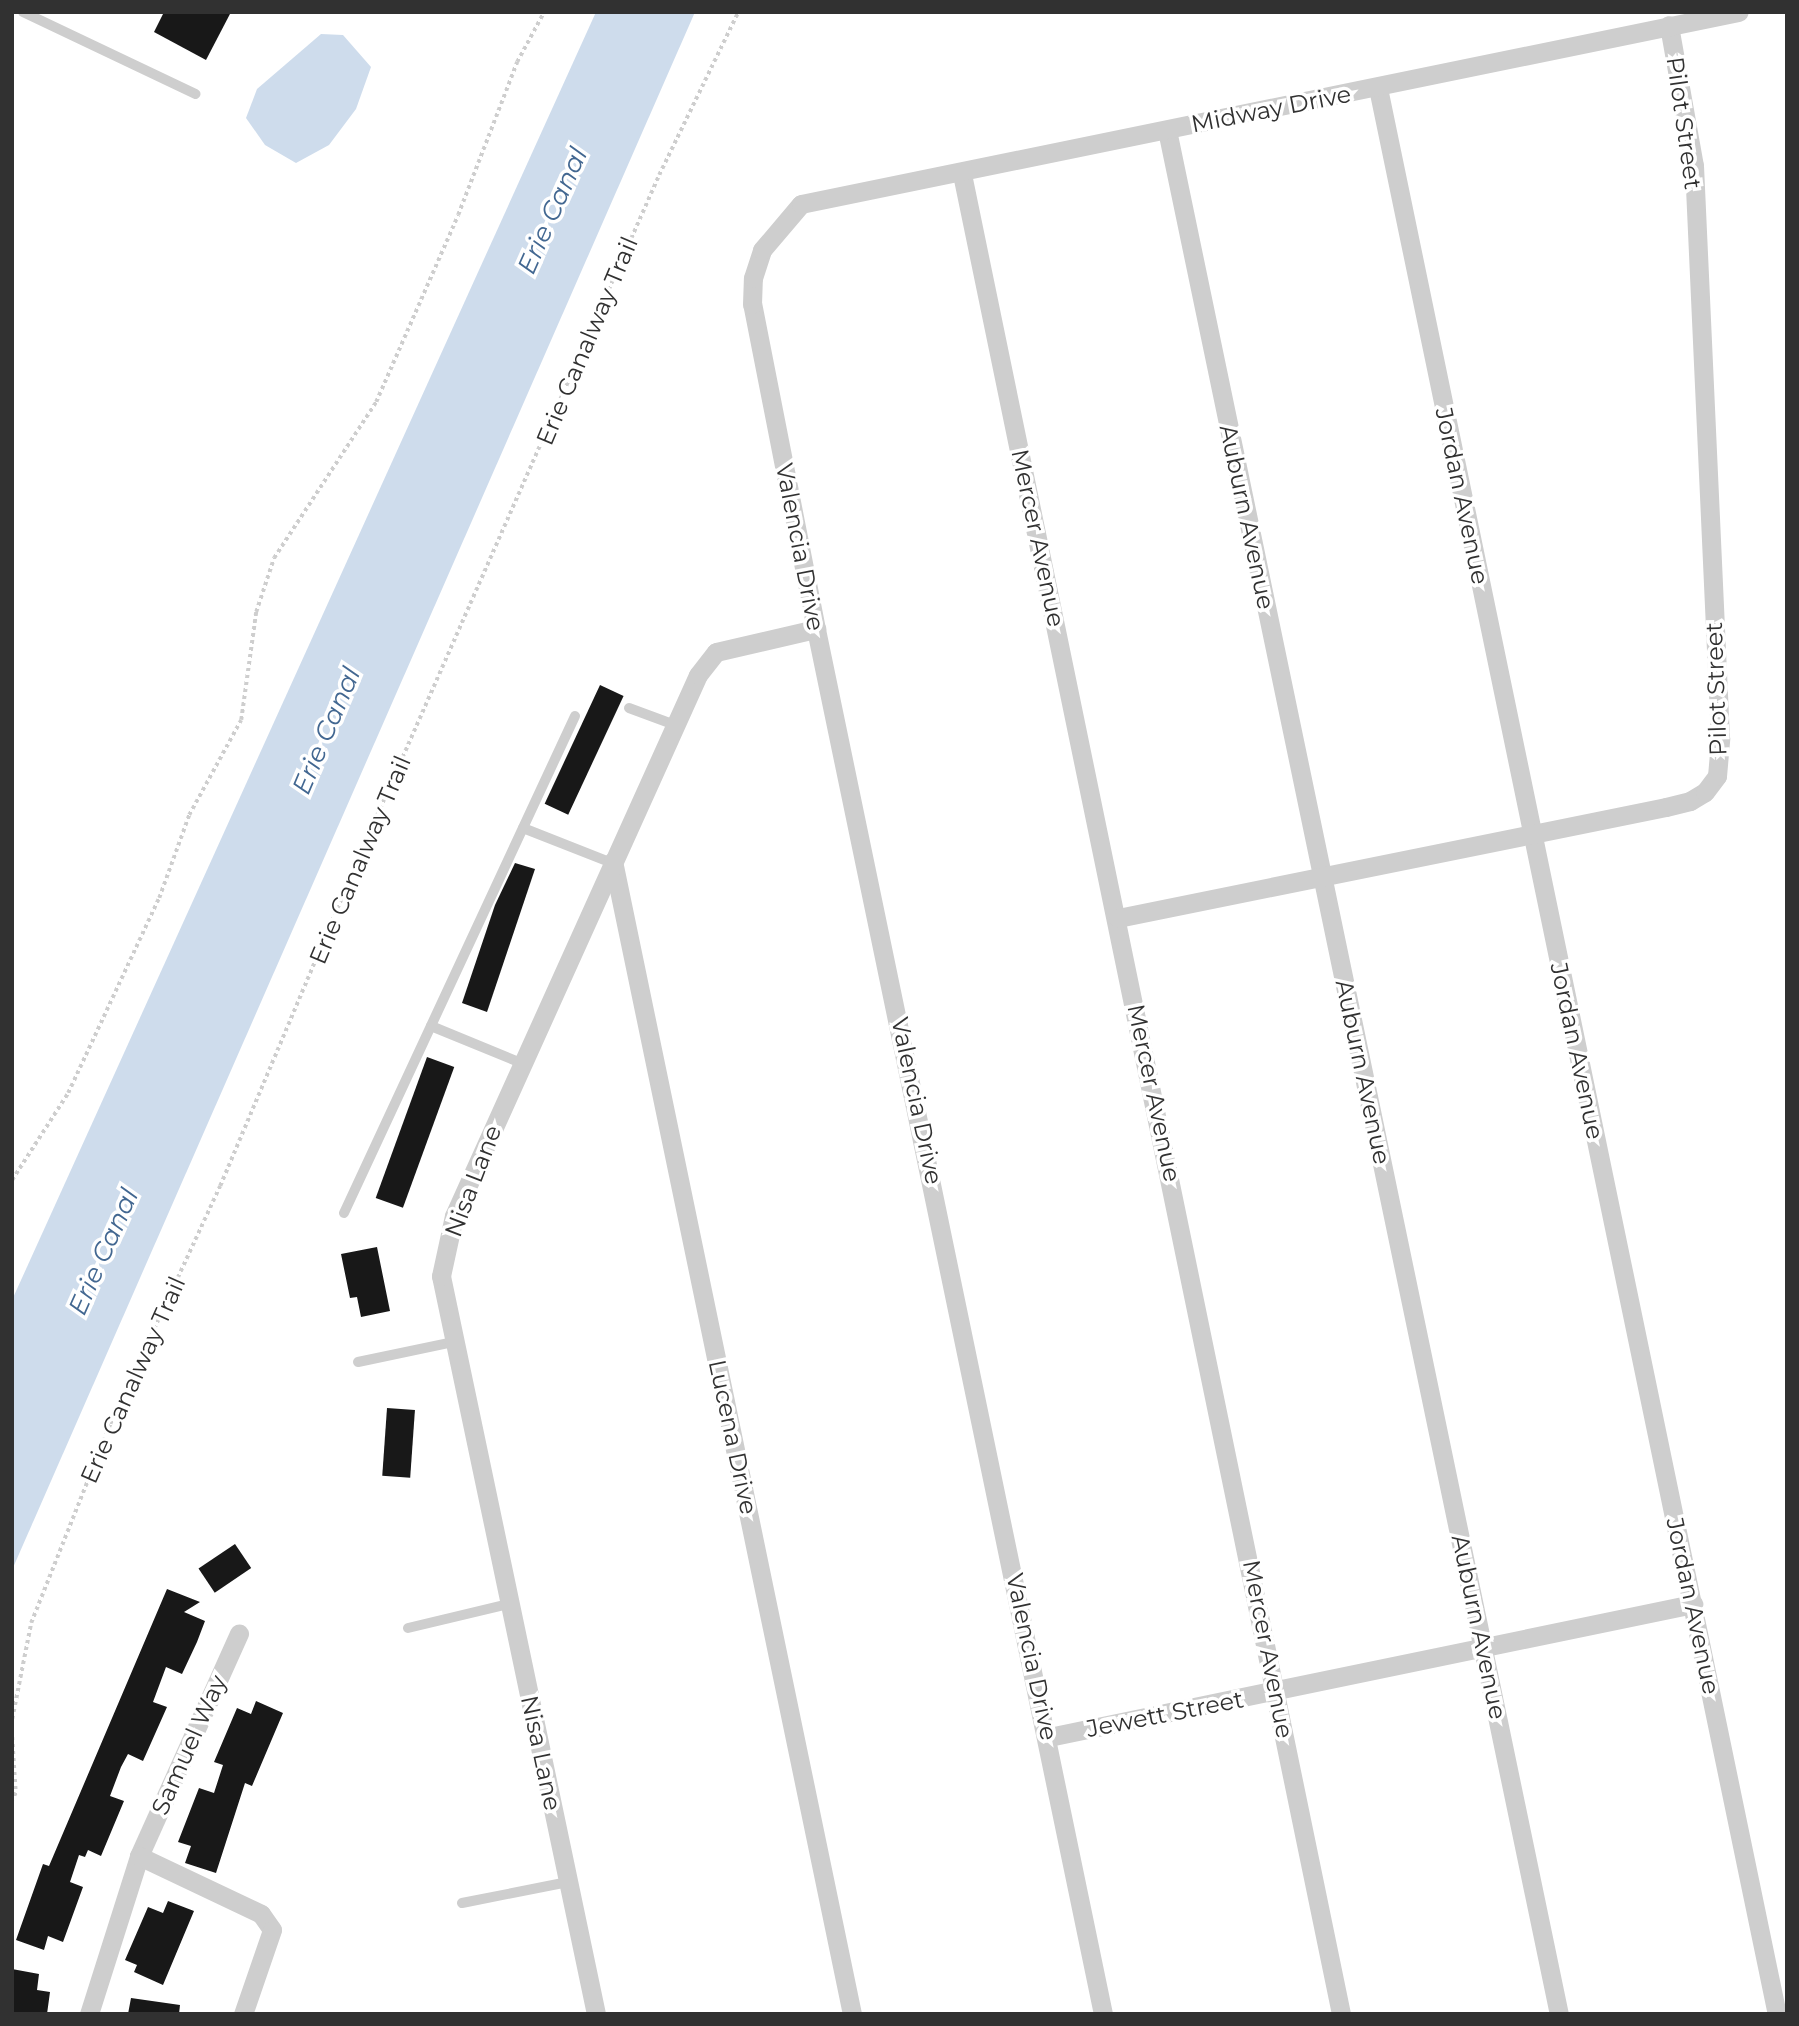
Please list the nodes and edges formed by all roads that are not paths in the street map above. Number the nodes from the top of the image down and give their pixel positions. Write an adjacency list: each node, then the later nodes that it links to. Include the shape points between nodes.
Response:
1 (23, 12): 5 (lane)
2 (1739, 12): 3 (street, Midway Drive)
3 (1669, 25): 4 (street, Midway Drive); 14 (street, Pilot Street, via 1694,166 1720,759 1717,776 1690,802)
4 (1378, 88): 6 (street, Midway Drive); 14 (street, Jordan Avenue)
5 (196, 94)
6 (1167, 130): 7 (street, Midway Drive); 16 (street, Auburn Avenue)
7 (962, 174): 8 (street, Midway Drive); 17 (street, Mercer Avenue)
8 (801, 204): 9 (street, Valencia Drive, via 762,250 752,278 752,304)
9 (816, 629): 12 (street, Nisa Lane, via 716,652 698,675); 29 (street, Valencia Drive)
10 (629, 708): 12 (lane)
11 (575, 716): 13 (lane)
12 (675, 725): 15 (street, Nisa Lane)
13 (523, 828): 15 (lane); 18 (lane)
14 (1531, 834): 16 (street, Pilot Street); 24 (street, Jordan Avenue)
15 (612, 862): 19 (street, Nisa Lane); 36 (street, Lucena Drive)
16 (1322, 877): 17 (street, Pilot Street); 27 (street, Auburn Avenue)
17 (1118, 918): 28 (street, Mercer Avenue)
18 (431, 1026): 19 (lane); 20 (lane)
19 (521, 1063): 21 (street, Nisa Lane, via 454,1216 442,1276)
20 (344, 1213)
21 (454, 1342): 22 (lane); 23 (street, Nisa Lane)
22 (358, 1362)
23 (509, 1604): 25 (lane); 31 (street, Nisa Lane)
24 (1693, 1604): 27 (street, Jewett Street); 40 (street, Jordan Avenue)
25 (408, 1628)
26 (239, 1633): 30 (street, Samuel Way)
27 (1484, 1649): 28 (street, Jewett Street); 39 (street, Auburn Avenue)
28 (1277, 1692): 29 (street, Jewett Street); 38 (street, Mercer Avenue)
29 (1049, 1737): 37 (street, Valencia Drive)
30 (139, 1856): 33 (street, Samuel Way); 34 (street, via 261,1913 272,1930)
31 (568, 1882): 32 (lane); 35 (street, Nisa Lane)
32 (462, 1903)
33 (89, 2014)
34 (243, 2014)
35 (596, 2014)
36 (852, 2014)
37 (1103, 2014)
38 (1341, 2014)
39 (1559, 2014)
40 (1777, 2014)

